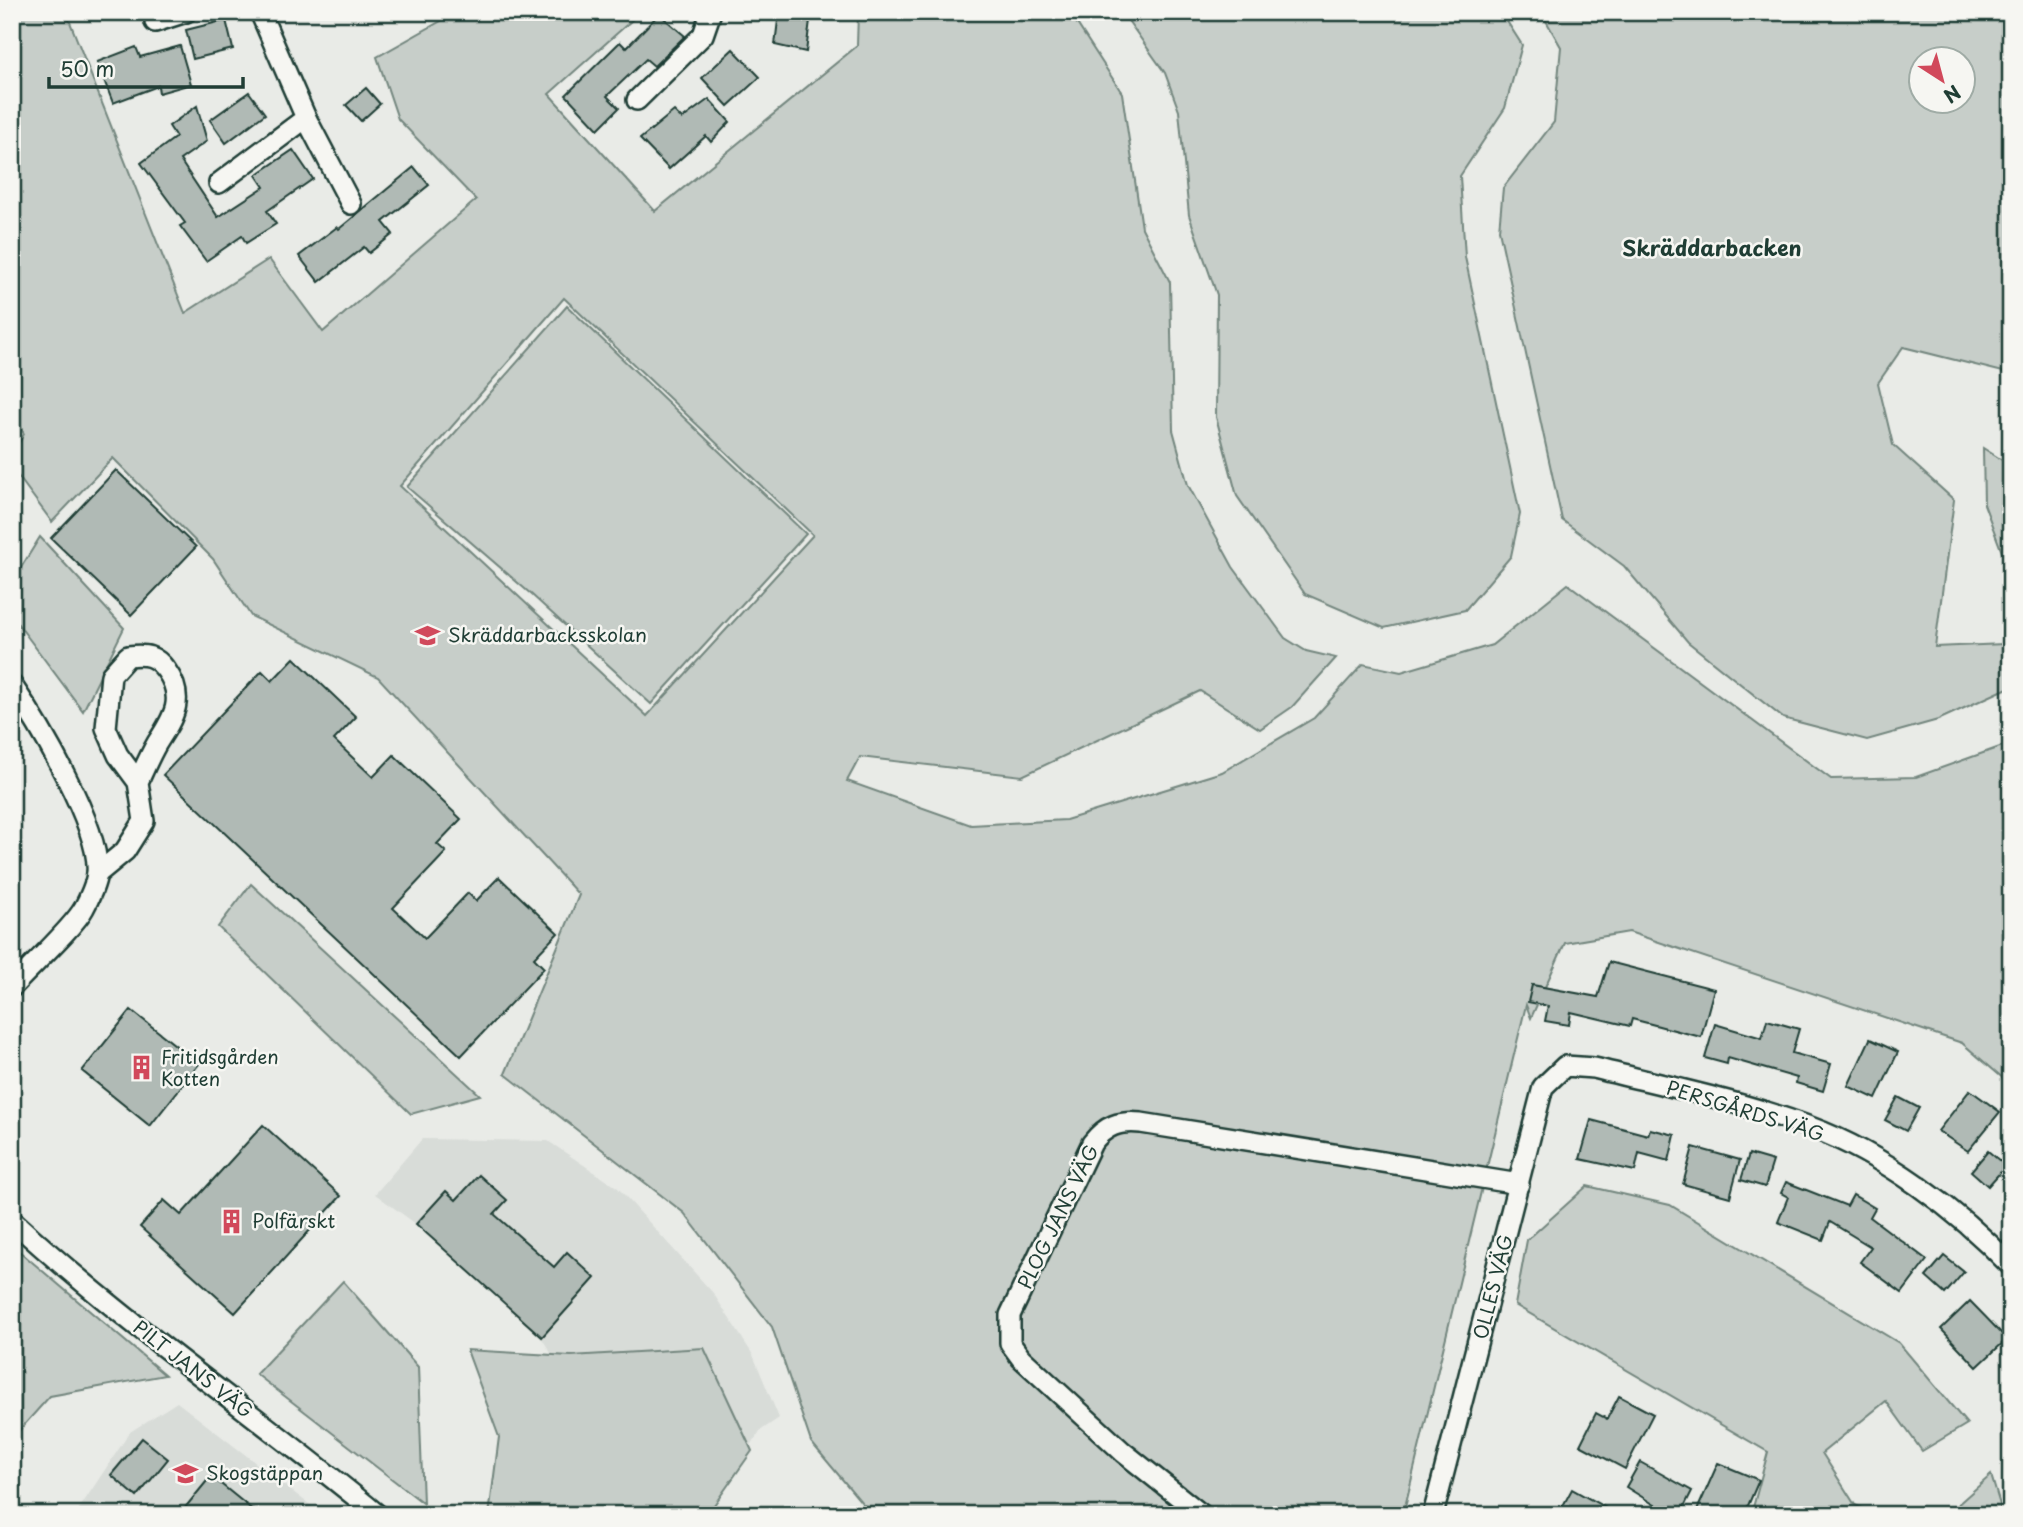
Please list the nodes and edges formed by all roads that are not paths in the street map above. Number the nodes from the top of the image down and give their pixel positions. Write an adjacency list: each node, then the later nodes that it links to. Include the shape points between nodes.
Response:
1 (186, 12): 4 (street)
2 (260, 12): 6 (street)
3 (711, 12): 5 (street, via 703,35)
4 (155, 22)
5 (637, 100)
6 (306, 118): 7 (street); 8 (street)
7 (219, 183)
8 (351, 204)
9 (12, 685): 11 (street, via 41,728 71,788 94,848)
10 (138, 782): 10 (street, via 106,728 111,674 128,656 149,654 166,670 179,695 174,718); 11 (street, via 144,821 125,851)
11 (97, 874): 12 (street, via 83,910)
12 (12, 986)
13 (1564, 1066): 14 (street, OLLES VÄG, via 1543,1087); 16 (street, PERSGÅRDS VÄG, via 1594,1068 1670,1087 1811,1128 1882,1164 1956,1213)
14 (1519, 1184): 18 (street, PLOG JANS VÄG, via 1142,1123 1118,1123 1102,1131 1092,1143 1010,1315 1010,1343 1074,1409); 19 (street, OLLES VÄG)
15 (12, 1220): 17 (street, PILT JANS VÄG, via 147,1335)
16 (2011, 1266)
17 (377, 1515)
18 (1202, 1515)
19 (1433, 1515)

